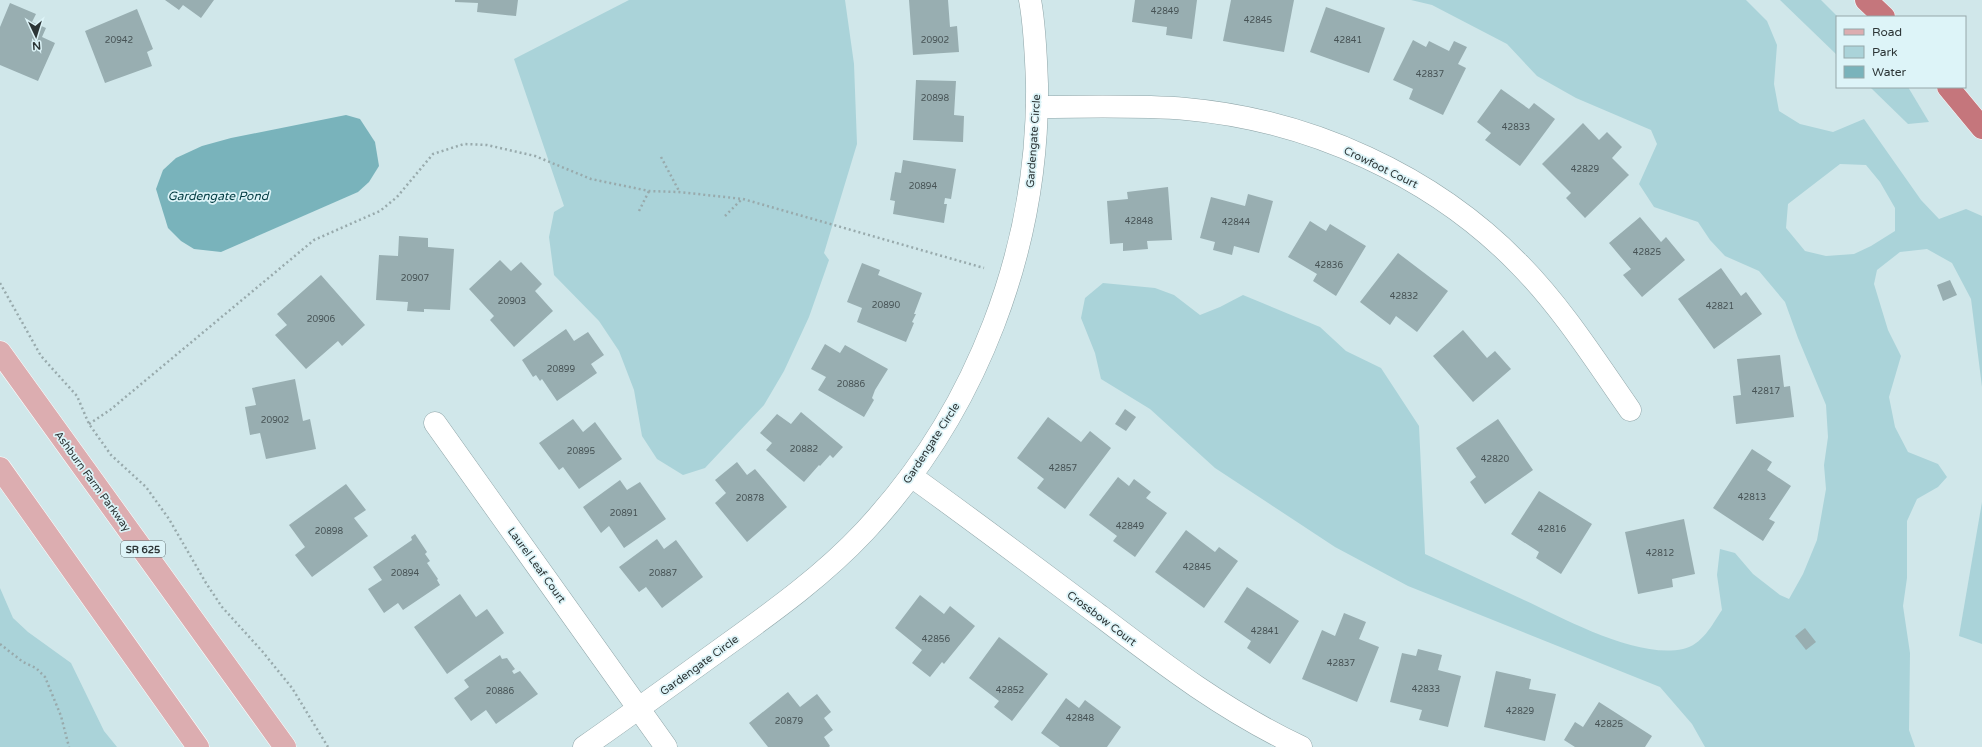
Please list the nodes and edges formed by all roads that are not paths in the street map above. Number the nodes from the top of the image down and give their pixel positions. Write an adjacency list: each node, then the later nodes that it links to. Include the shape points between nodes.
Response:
1 (1030, 0): 5 (street, Gardengate Circle, via 1036,57)
2 (1866, 0): 3 (highway)
3 (1883, 16)
4 (1949, 88): 6 (highway)
5 (1037, 107): 8 (street, Crowfoot Court, via 1152,107 1248,118 1314,136 1371,159 1421,187 1470,220 1520,265 1562,312); 11 (street, Gardengate Circle, via 1028,204 1012,275 986,346 964,391 940,434)
6 (1982, 128)
7 (0, 352): 14 (main road, Ashburn Farm Parkway / SR 625)
8 (1630, 410)
9 (435, 422): 12 (street, Laurel Leaf Court)
10 (0, 468): 13 (main road)
11 (911, 476): 12 (street, Gardengate Circle, via 865,531 812,581); 17 (street, Crossbow Court, via 1185,680 1222,705)
12 (639, 708): 15 (street, Gardengate Circle); 16 (street, Laurel Leaf Court)
13 (198, 747)
14 (285, 747)
15 (584, 747)
16 (666, 747)
17 (1301, 747)

